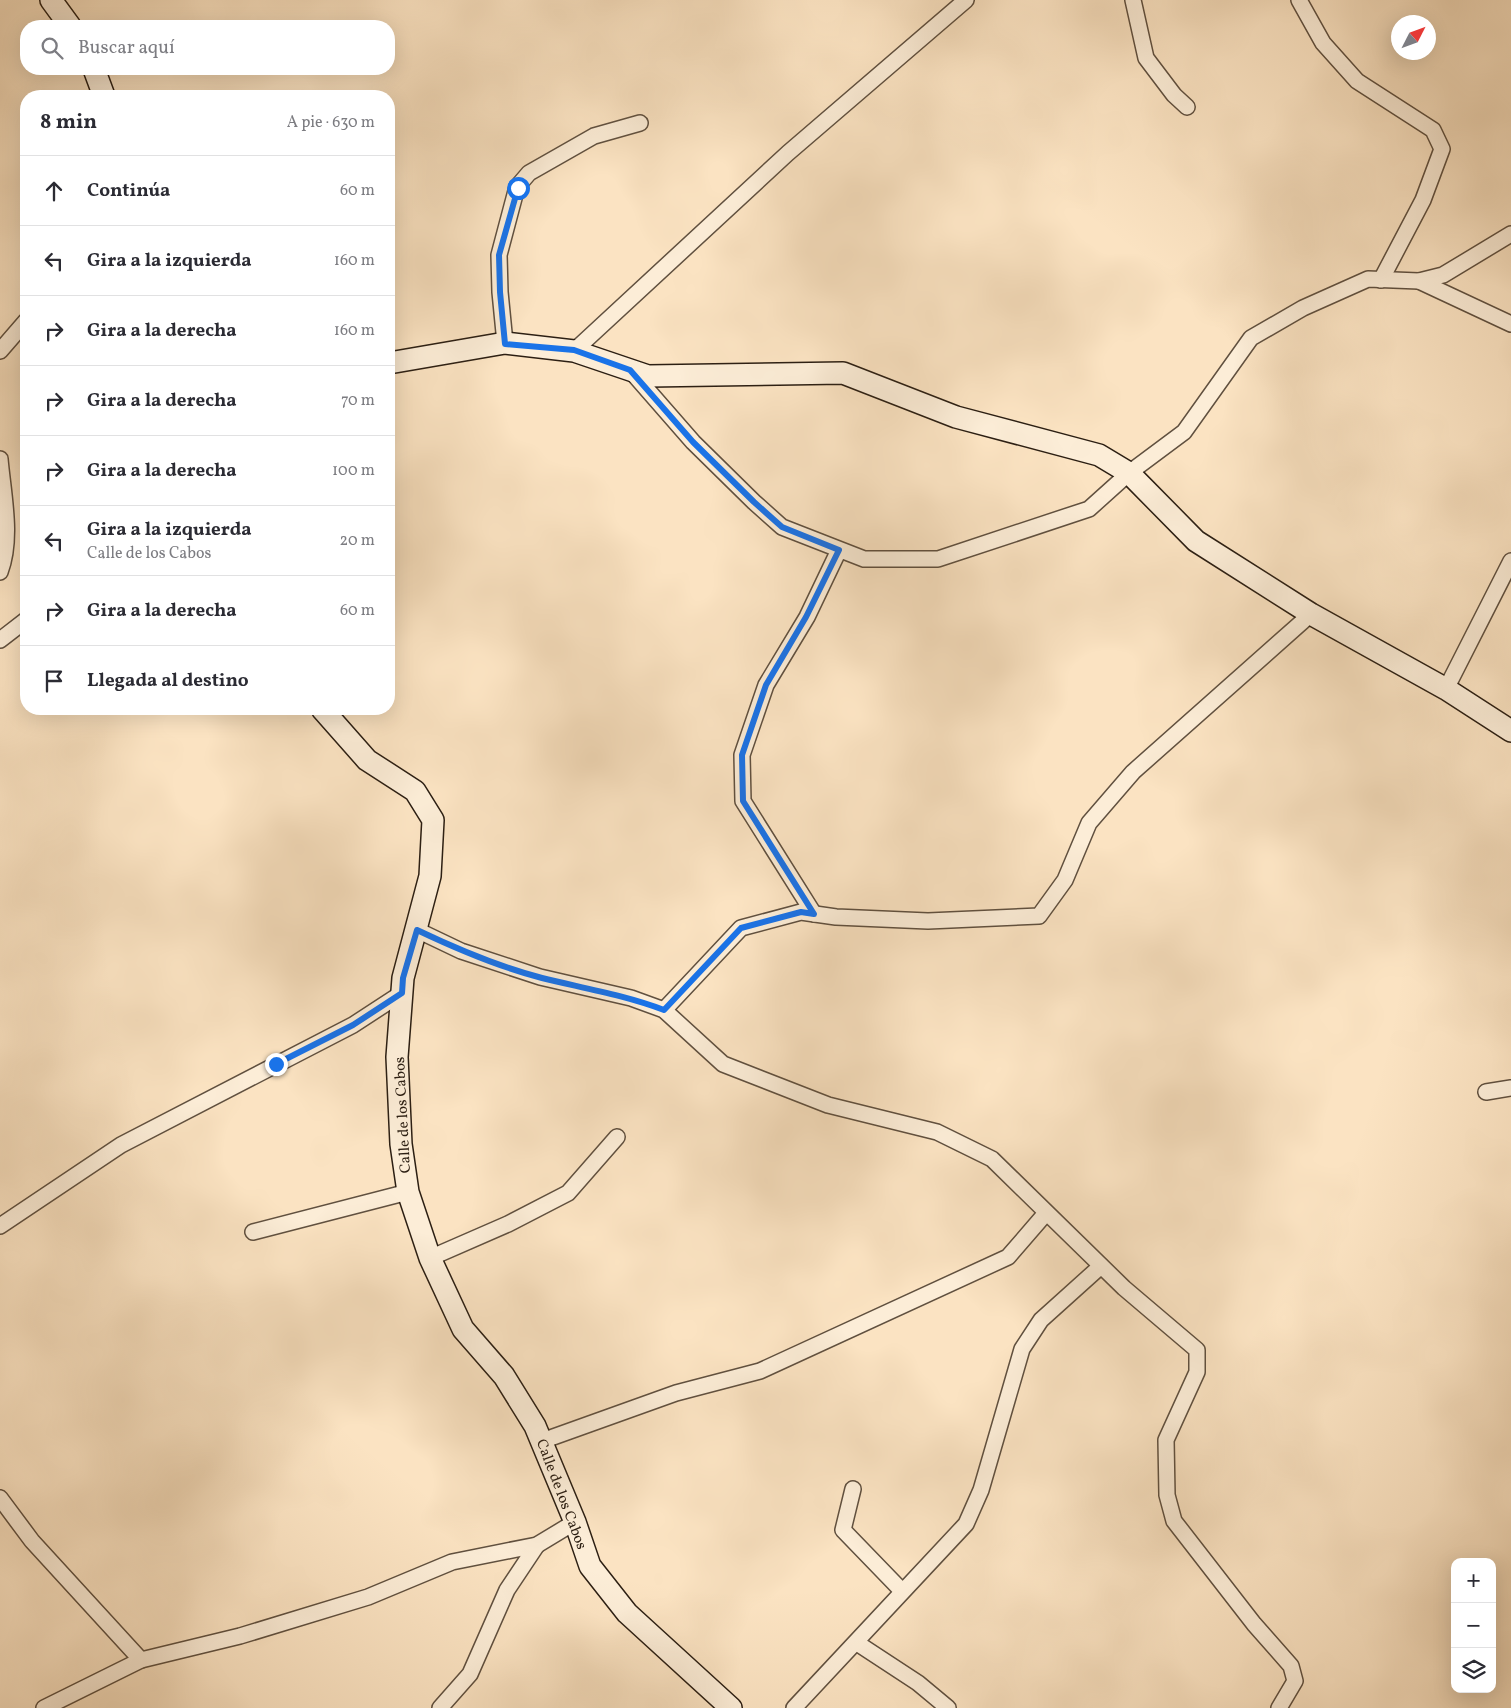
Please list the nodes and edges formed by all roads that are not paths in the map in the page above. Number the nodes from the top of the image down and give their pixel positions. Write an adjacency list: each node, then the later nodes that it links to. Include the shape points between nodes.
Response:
1 (51, 0): 5 (street)
2 (966, 0): 17 (street, via 788,153)
3 (1133, 0): 8 (street, via 1146,58)
4 (1299, 0): 11 (street, via 1323,43 1357,81 1433,130 1442,149 1423,200)
5 (66, 20)
6 (96, 75): 7 (street)
7 (102, 90)
8 (1187, 107)
9 (640, 123): 16 (street, via 594,136 529,172 518,188 499,255)
10 (1511, 234): 12 (street, via 1443,275)
11 (1381, 280): 12 (street); 22 (street, via 1368,279 1303,308 1250,338 1184,432)
12 (1420, 281): 13 (street)
13 (1511, 324)
14 (20, 326): 15 (street)
15 (5, 338): 18 (street)
16 (505, 344): 17 (street); 19 (street)
17 (574, 350): 20 (street)
18 (0, 351)
19 (395, 362)
20 (630, 370): 22 (street, via 648,376 843,373 956,417 1099,455); 23 (street, via 693,442 782,527)
21 (0, 459): 25 (street, via 5,520 5,559)
22 (1129, 473): 23 (street, via 1089,509 938,560 864,559); 26 (street, via 1196,541)
23 (839, 550): 32 (street, via 806,617 766,685 742,755 743,801)
24 (1511, 561): 29 (street)
25 (0, 572)
26 (1311, 614): 29 (street); 32 (street, via 1133,772 1089,823 1066,880 1039,916 928,921)
27 (20, 625): 28 (street)
28 (0, 640)
29 (1446, 689): 31 (street)
30 (327, 715): 33 (street, Calle de los Cabos, via 367,760 415,791 433,820 430,876)
31 (1511, 731)
32 (814, 914): 35 (street, via 801,912 741,928)
33 (417, 930): 34 (street, Calle de los Cabos, via 403,978); 35 (street, via 461,951 540,977 631,998)
34 (402, 993): 39 (street, Calle de los Cabos, via 397,1057 400,1144); 41 (street, via 353,1025 121,1145)
35 (664, 1010): 40 (street, via 723,1064 828,1106 937,1132 992,1159)
36 (1511, 1088): 37 (street)
37 (1486, 1092)
38 (617, 1137): 43 (street, via 568,1193)
39 (408, 1192): 42 (street); 43 (street, Calle de los Cabos)
40 (1046, 1213): 44 (street); 45 (street, via 1008,1257 760,1371 676,1393)
41 (0, 1226)
42 (253, 1232)
43 (430, 1258): 45 (street, Calle de los Cabos, via 463,1328 504,1376)
44 (1101, 1266): 50 (street, via 1042,1320 1022,1349 981,1490 966,1524); 58 (street, via 1197,1350 1198,1372 1166,1440 1167,1495 1174,1521 1291,1666 1295,1681)
45 (542, 1441): 48 (street, Calle de los Cabos)
46 (853, 1489): 50 (street, via 843,1530)
47 (0, 1498): 52 (street, via 32,1541)
48 (575, 1522): 49 (street); 55 (street, Calle de los Cabos, via 590,1566 627,1613)
49 (537, 1545): 52 (street, via 452,1562 368,1597 240,1636); 54 (street, via 507,1590 470,1674)
50 (902, 1591): 51 (street)
51 (857, 1643): 56 (street); 57 (street, via 918,1683)
52 (141, 1660): 53 (street)
53 (44, 1708)
54 (440, 1708)
55 (731, 1708)
56 (794, 1708)
57 (948, 1708)
58 (1279, 1708)

